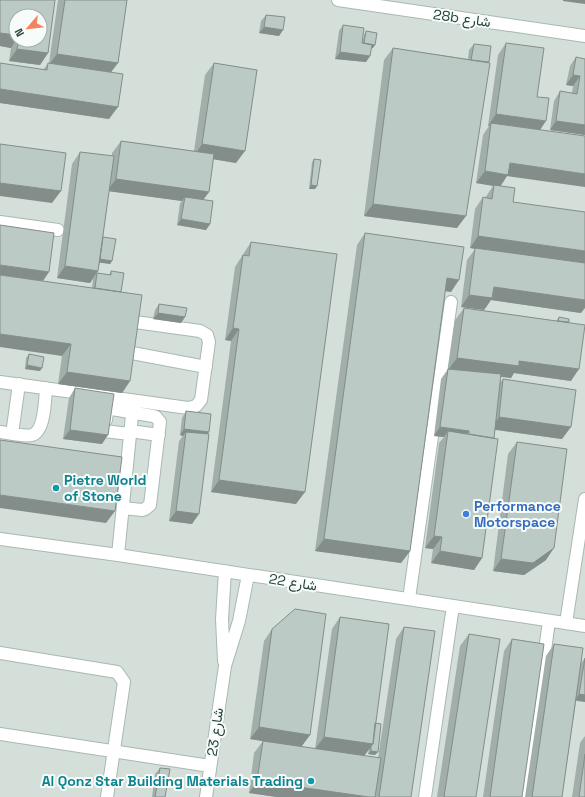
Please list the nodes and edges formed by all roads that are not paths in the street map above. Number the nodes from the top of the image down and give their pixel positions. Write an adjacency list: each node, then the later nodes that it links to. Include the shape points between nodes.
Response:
1 (338, 0): 2 (street, 28b شارع)
2 (585, 36)
3 (0, 222): 4 (street)
4 (58, 230)
5 (451, 302): 22 (street)
6 (135, 322): 8 (street, via 204,332 209,338)
7 (132, 353): 8 (street)
8 (206, 367): 12 (street, via 201,400 196,406)
9 (0, 382): 10 (street)
10 (19, 384): 11 (street); 14 (street)
11 (46, 388): 12 (street); 14 (street, via 42,424 38,431 28,436)
12 (133, 406): 13 (street); 13 (street, via 108,410 104,436); 15 (street, via 156,417 160,424)
13 (130, 432): 15 (street); 17 (street)
14 (6, 433)
15 (159, 435): 17 (street, via 150,505 142,510)
16 (585, 499): 25 (street)
17 (123, 508): 19 (street)
18 (0, 539): 19 (street, شارع 22)
19 (118, 555): 20 (street, شارع 22)
20 (225, 571): 21 (street, شارع 22); 28 (street, شارع 23, via 222,619)
21 (248, 575): 22 (street, شارع 22); 28 (street, شارع 23, via 239,621)
22 (409, 599): 23 (street, شارع 22)
23 (453, 606): 24 (street, شارع 22); 34 (street)
24 (549, 621): 25 (street, شارع 22); 35 (street)
25 (566, 623): 26 (street, شارع 22)
26 (585, 626)
27 (0, 653): 30 (street, via 117,672 124,682)
28 (225, 666): 31 (street, شارع 23)
29 (0, 734): 30 (street)
30 (114, 751): 31 (street); 32 (street)
31 (210, 766): 33 (street, شارع 23)
32 (107, 797)
33 (206, 797)
34 (425, 797)
35 (525, 797)

